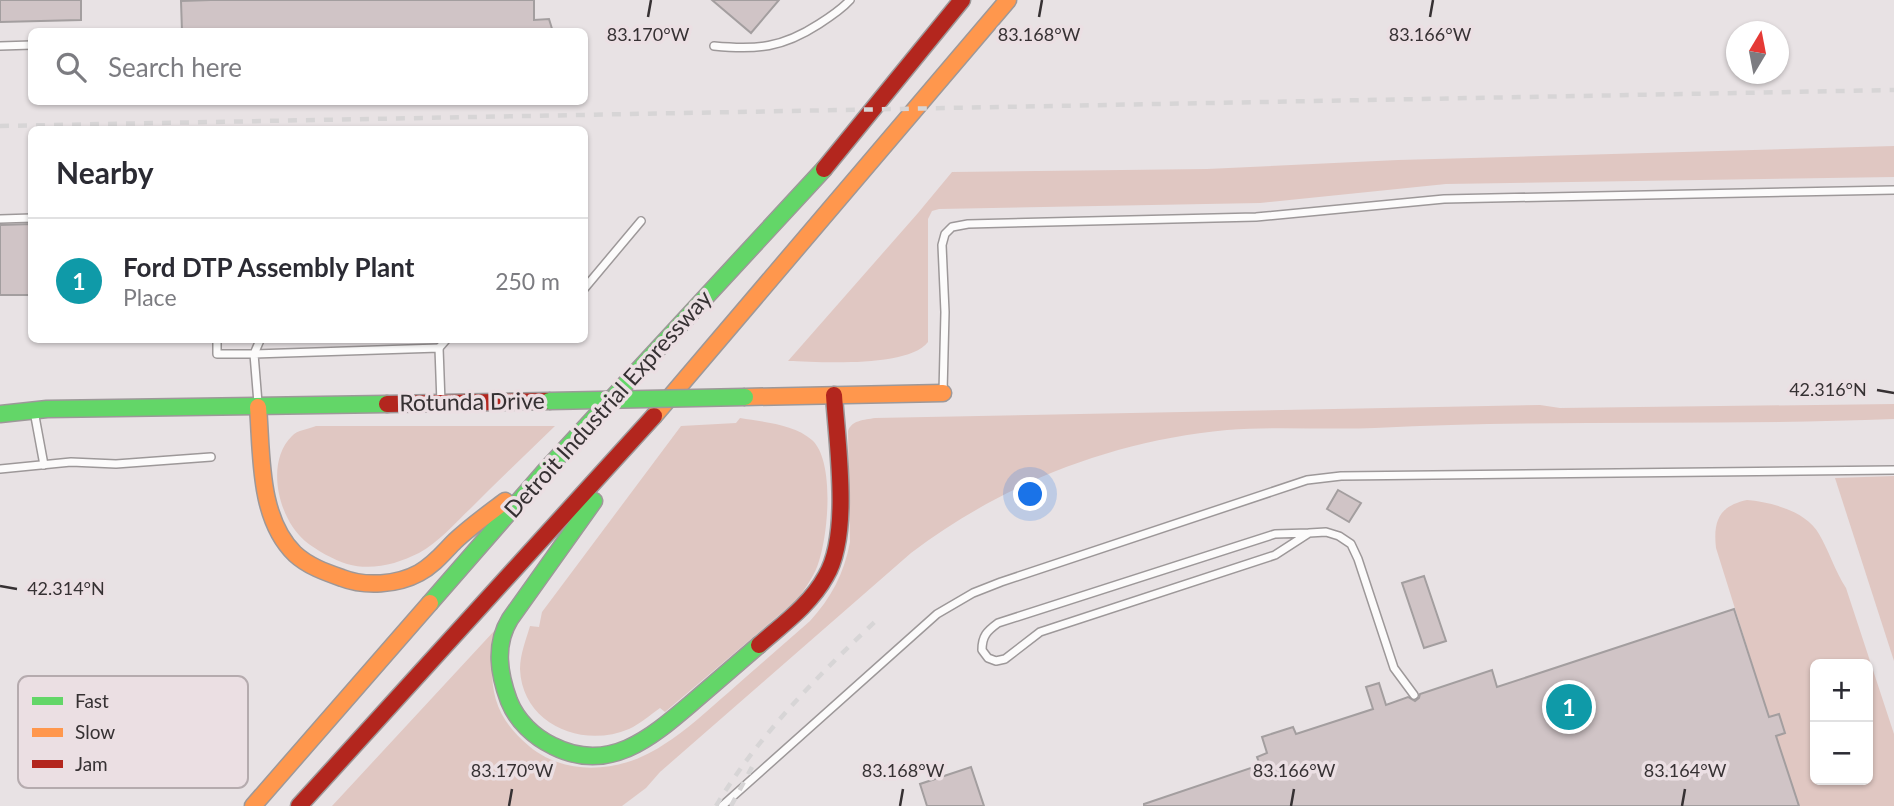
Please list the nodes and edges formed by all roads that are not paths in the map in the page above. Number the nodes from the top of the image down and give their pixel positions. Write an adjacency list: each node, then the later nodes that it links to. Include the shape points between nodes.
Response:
1 (850, 0): 6 (lane, via 782,44 745,49)
2 (962, 0): 28 (main road, Detroit Industrial Expressway, via 824,169)
3 (1008, 0): 23 (main road, Detroit Industrial Expressway)
4 (28, 45): 5 (lane)
5 (0, 46)
6 (714, 46)
7 (1894, 190): 17 (lane, via 1444,199 1256,217 952,227 942,245)
8 (28, 218): 9 (lane)
9 (0, 219)
10 (641, 221): 11 (lane)
11 (588, 284)
12 (217, 343): 16 (lane, via 217,354)
13 (259, 343): 16 (lane)
14 (443, 343): 15 (lane)
15 (439, 348): 16 (lane); 19 (lane)
16 (254, 354): 20 (lane)
17 (943, 393): 18 (main road, Rotunda Drive)
18 (834, 395): 19 (main road, Rotunda Drive, bridge); 23 (main road, via 839,525 831,569 819,588 801,609 653,736 630,750 588,757 546,744 515,713 501,676 501,644 505,627 568,541)
19 (441, 403): 20 (main road, Rotunda Drive)
20 (258, 407): 21 (main road, Rotunda Drive); 28 (main road, via 265,494 272,522 306,561 356,582 385,582 420,572)
21 (34, 411): 22 (main road, Rotunda Drive); 25 (lane)
22 (0, 414)
23 (630, 444): 32 (main road, Detroit Industrial Expressway)
24 (211, 457): 25 (lane)
25 (44, 465): 26 (lane)
26 (0, 469)
27 (1894, 470): 33 (lane, via 1307,480 1001,582 951,604)
28 (545, 471): 31 (main road, Detroit Industrial Expressway)
29 (1309, 533): 29 (lane, via 1275,534 998,623 987,632 982,650 988,658 1005,659 1040,632 1275,555); 30 (lane, via 1325,532 1351,544 1394,668)
30 (1414, 695)
31 (253, 806)
32 (299, 806)
33 (722, 806)

